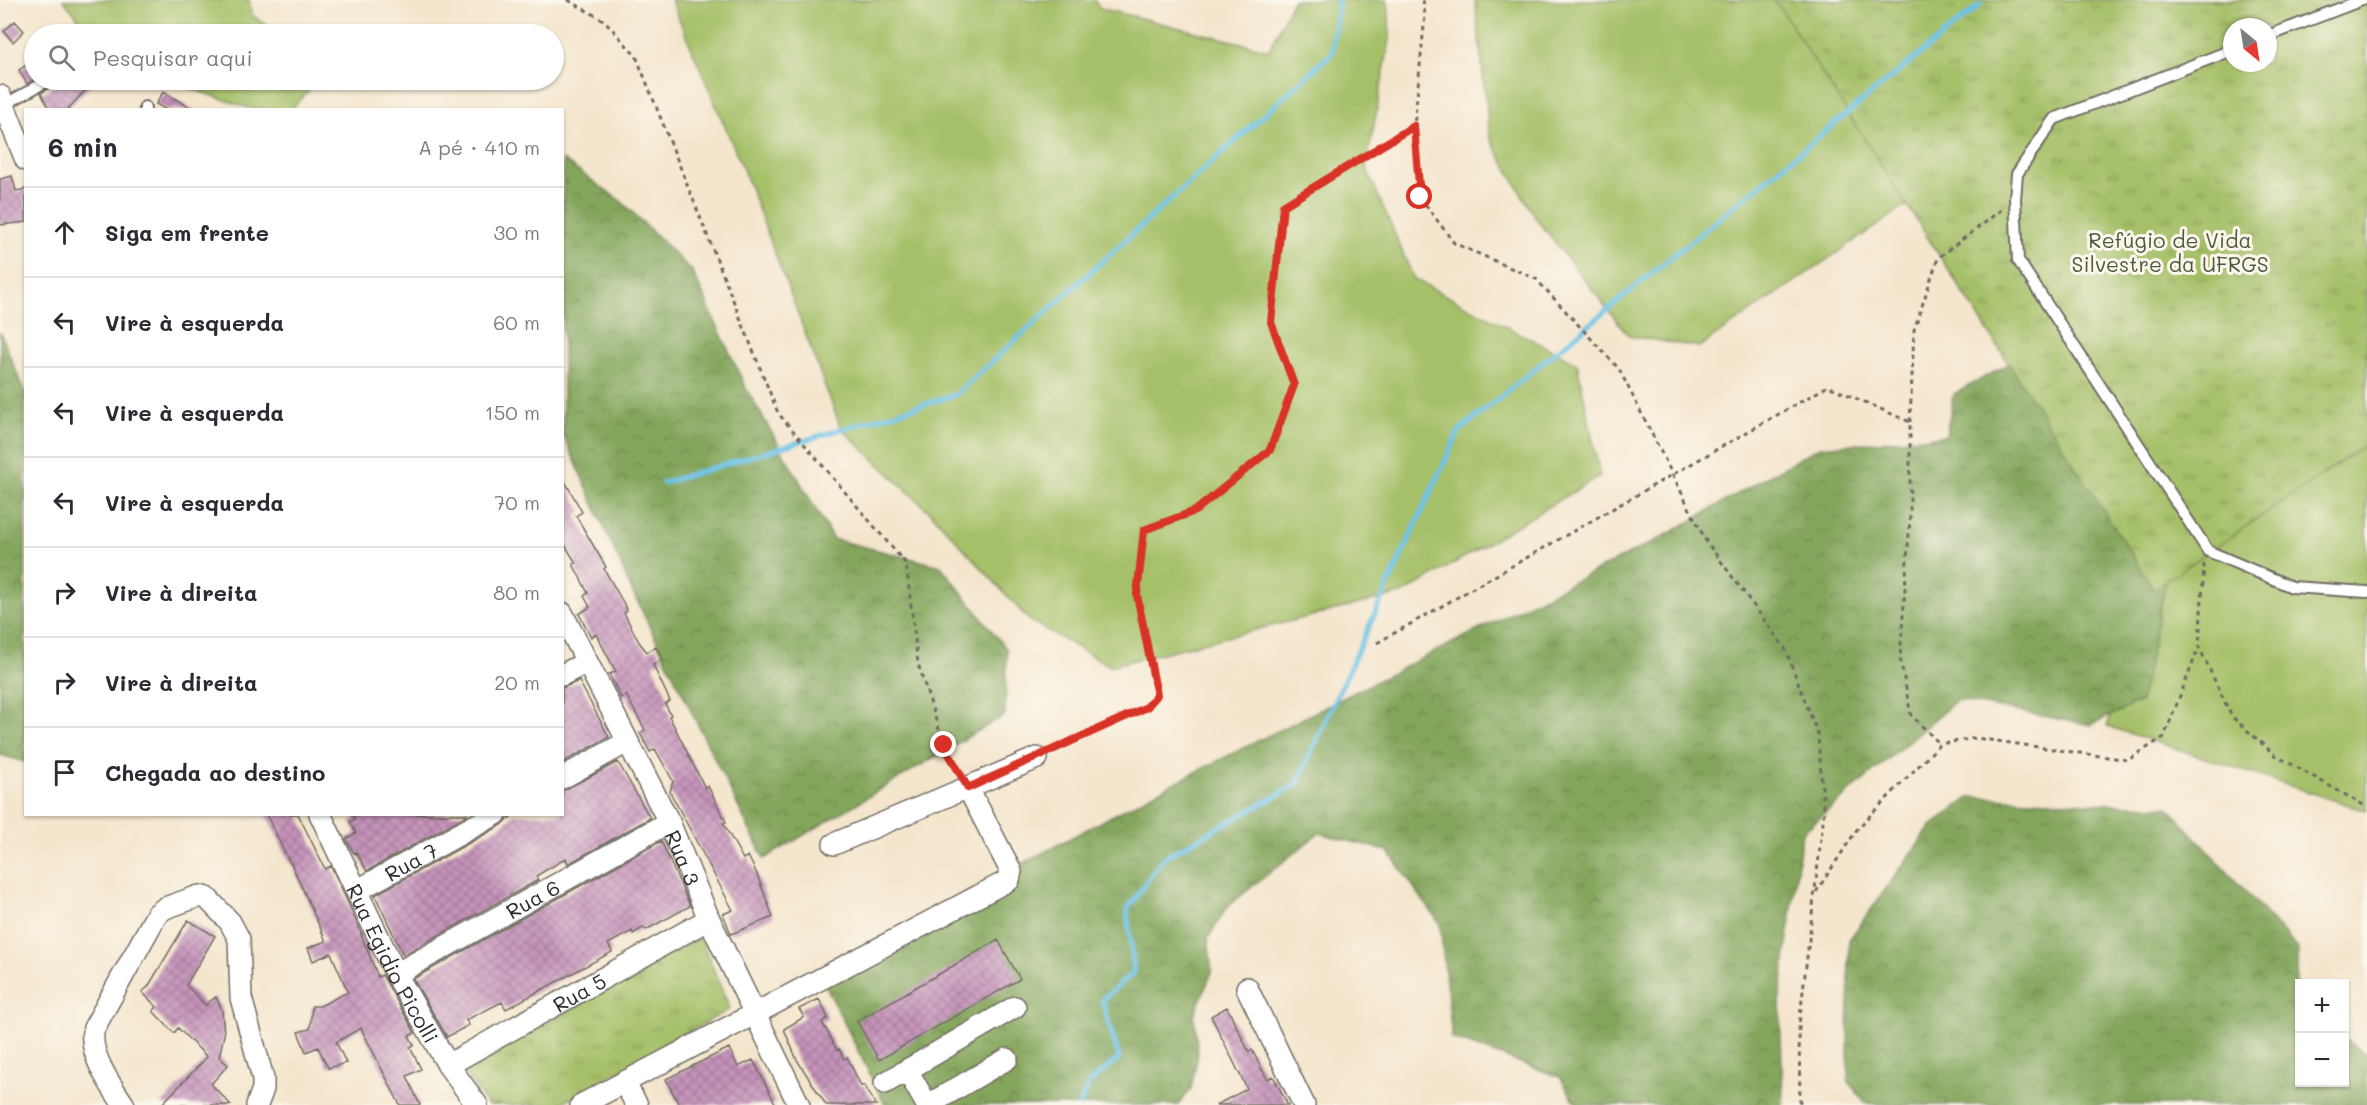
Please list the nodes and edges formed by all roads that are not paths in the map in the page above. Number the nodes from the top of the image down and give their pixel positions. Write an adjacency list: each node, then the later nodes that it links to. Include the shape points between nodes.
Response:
1 (2362, 0): 2 (lane)
2 (2277, 33)
3 (2223, 53): 7 (lane, via 2054,119 2018,174 2018,260 2208,552 2292,586)
4 (26, 90): 5 (lane)
5 (2, 100): 6 (street)
6 (24, 155)
7 (2367, 592)
8 (564, 617): 9 (street, Rua 3)
9 (587, 662): 10 (street); 11 (street, Rua 3)
10 (564, 674)
11 (627, 742): 13 (street); 17 (street, Rua 3)
12 (1037, 758): 14 (street)
13 (564, 777)
14 (968, 788): 18 (street); 24 (street, via 1011,871 1009,880)
15 (321, 816): 19 (street, Rua Egidio Picolli)
16 (492, 816): 19 (street, Rua 7)
17 (669, 822): 20 (street, Rua 3); 21 (street, Rua 6)
18 (834, 844)
19 (358, 890): 21 (street, Rua Egidio Picolli)
20 (709, 919): 24 (street, Rua 3); 26 (street, Rua 5)
21 (396, 974): 26 (street, Rua Egidio Picolli)
22 (1246, 988): 37 (street)
23 (1015, 1007): 27 (street)
24 (754, 1015): 28 (street); 35 (street, Rua 3)
25 (1007, 1059): 36 (street)
26 (448, 1065): 32 (street, Rua Egidio Picolli)
27 (907, 1070): 29 (street); 36 (street)
28 (624, 1082): 33 (street); 34 (street)
29 (885, 1083)
30 (124, 1105): 31 (street, via 92,1047 94,1028 158,914 199,896 207,898 230,921 239,939 241,998 263,1078)
31 (257, 1105)
32 (477, 1105)
33 (581, 1105)
34 (637, 1105)
35 (799, 1105)
36 (927, 1105)
37 (1304, 1105)

